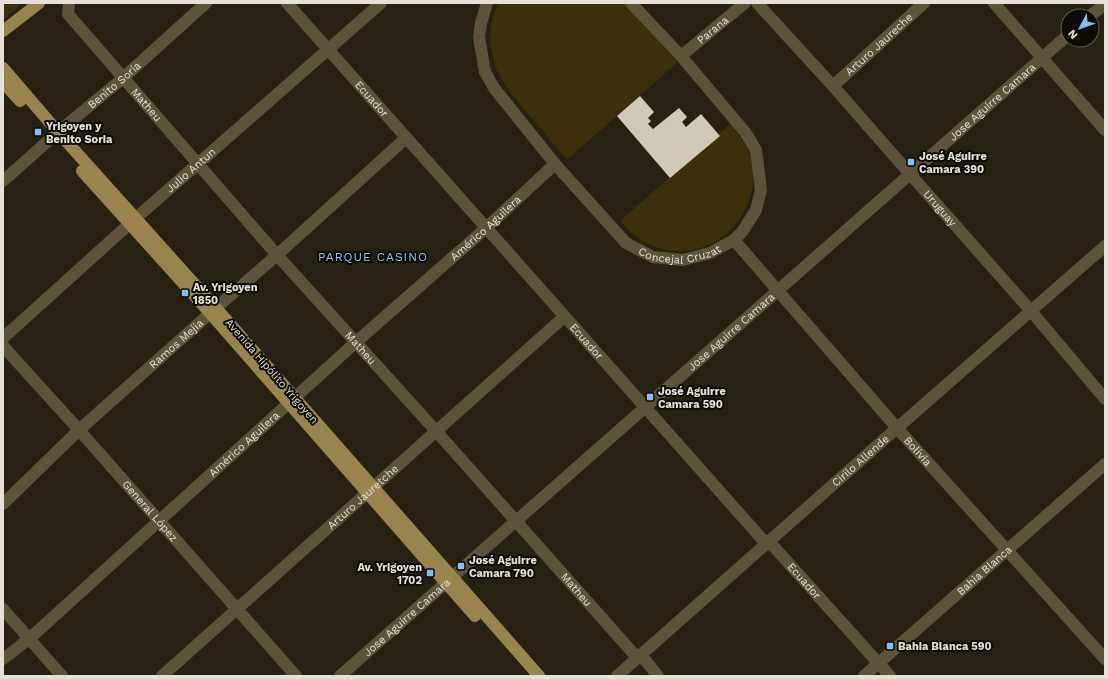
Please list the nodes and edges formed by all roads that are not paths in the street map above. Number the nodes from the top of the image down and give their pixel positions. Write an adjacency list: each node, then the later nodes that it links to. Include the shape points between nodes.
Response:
1 (29, 3): 13 (main road)
2 (39, 3): 13 (main road)
3 (206, 3): 20 (street, Benito Soria)
4 (287, 3): 16 (street, Ecuador)
5 (381, 3): 16 (street, Julio Antun)
6 (487, 3): 27 (street, Concejal Cruzat, via 479,37 486,72 494,88)
7 (631, 3): 17 (street, Concejal Cruzat)
8 (745, 3): 17 (street, Parana)
9 (757, 3): 22 (street, Uruguay)
10 (924, 3): 22 (street, Arturo Jaureche)
11 (994, 3): 18 (street)
12 (68, 9): 20 (street, Matheu)
13 (23, 16): 14 (main road)
14 (4, 31)
15 (1060, 42): 18 (street, Jose Aguirre Camara)
16 (327, 49): 25 (street, Ecuador); 26 (street, Julio Antun)
17 (680, 56): 32 (street, Concejal Cruzat, via 746,132 756,150 761,190 756,210)
18 (1041, 58): 23 (street); 28 (street, Jose Aguirre Camara)
19 (3, 68): 24 (main road, Avenida Hipólito Yrigoyen)
20 (124, 78): 24 (street, Benito Soria); 26 (street, Matheu)
21 (3, 82): 24 (main road, Avenida Hipólito Yrigoyen)
22 (833, 86): 28 (street, Uruguay)
23 (1105, 130)
24 (55, 135): 29 (street, Benito Soria); 30 (main road, Avenida Hipólito Yrigoyen)
25 (406, 138): 31 (street, Ecuador); 34 (street, Ramos Mejia)
26 (198, 164): 30 (street, Julio Antun); 34 (street, Matheu)
27 (555, 164): 31 (street, Américo Aguilera); 32 (street, Concejal Cruzat, via 626,243 653,257 683,260 710,253)
28 (910, 174): 35 (street, Jose Aguirre Camara); 37 (street, Uruguay)
29 (3, 181)
30 (133, 221): 36 (main road, Avenida Hipólito Yrigoyen); 39 (street, Julio Antun)
31 (486, 228): 38 (street, Ecuador); 40 (street, Américo Aguilera)
32 (734, 240): 35 (street, Bolivia)
33 (1105, 246): 37 (street, Cirilo Allende)
34 (277, 255): 36 (street, Ramos Mejia); 40 (street, Matheu)
35 (777, 291): 44 (street, Jose Aguirre Camara); 45 (street, Bolivia)
36 (213, 310): 43 (main road, Avenida Hipólito Yrigoyen); 46 (street, Ramos Mejia)
37 (1031, 311): 42 (street, Uruguay); 45 (street, Cirilo Allende)
38 (564, 317): 44 (street, Ecuador); 47 (street, Arturo Jauretche)
39 (3, 338)
40 (356, 343): 43 (street, Américo Aguilera); 47 (street, Matheu)
41 (3, 346): 46 (street, General López)
42 (1105, 398)
43 (292, 400): 49 (main road, Avenida Hipólito Yrigoyen); 51 (street, Américo Aguilera)
44 (645, 406): 52 (street, Jose Aguirre Camara); 53 (street, Ecuador, via 762,539)
45 (897, 428): 53 (street, Cirilo Allende); 54 (street, Bolivia)
46 (79, 430): 50 (street, Ramos Mejia); 51 (street, General López)
47 (436, 431): 49 (street, Arturo Jauretche); 52 (street, Matheu)
48 (1105, 464): 54 (street, Bahia Blanca)
49 (370, 490): 55 (main road, Avenida Hipólito Yrigoyen); 57 (street, Arturo Jauretche)
50 (3, 504)
51 (159, 521): 57 (street, General López); 58 (street, Américo Aguilera)
52 (516, 521): 55 (street, Jose Aguirre Camara); 59 (street, Matheu)
53 (768, 542): 59 (street, Cirilo Allende); 62 (street, Ecuador)
54 (1007, 550): 61 (street, Bolivia); 62 (street, Bahia Blanca)
55 (449, 580): 66 (street, Jose Aguirre Camara); 67 (main road, Avenida Hipólito Yrigoyen); 68 (main road, Avenida Hipólito Yrigoyen)
56 (3, 609): 58 (street)
57 (236, 609): 64 (street, Arturo Jauretche); 65 (street, General López)
58 (30, 639): 60 (street, Américo Aguilera); 63 (street)
59 (639, 656): 69 (street, Cirilo Allende); 70 (street, Matheu)
60 (3, 659)
61 (1105, 659)
62 (879, 663): 71 (street, Bahia Blanca); 72 (street, Ecuador)
63 (62, 676)
64 (162, 676)
65 (296, 676)
66 (340, 676)
67 (530, 676)
68 (539, 676)
69 (617, 676)
70 (658, 676)
71 (864, 676)
72 (890, 676)

